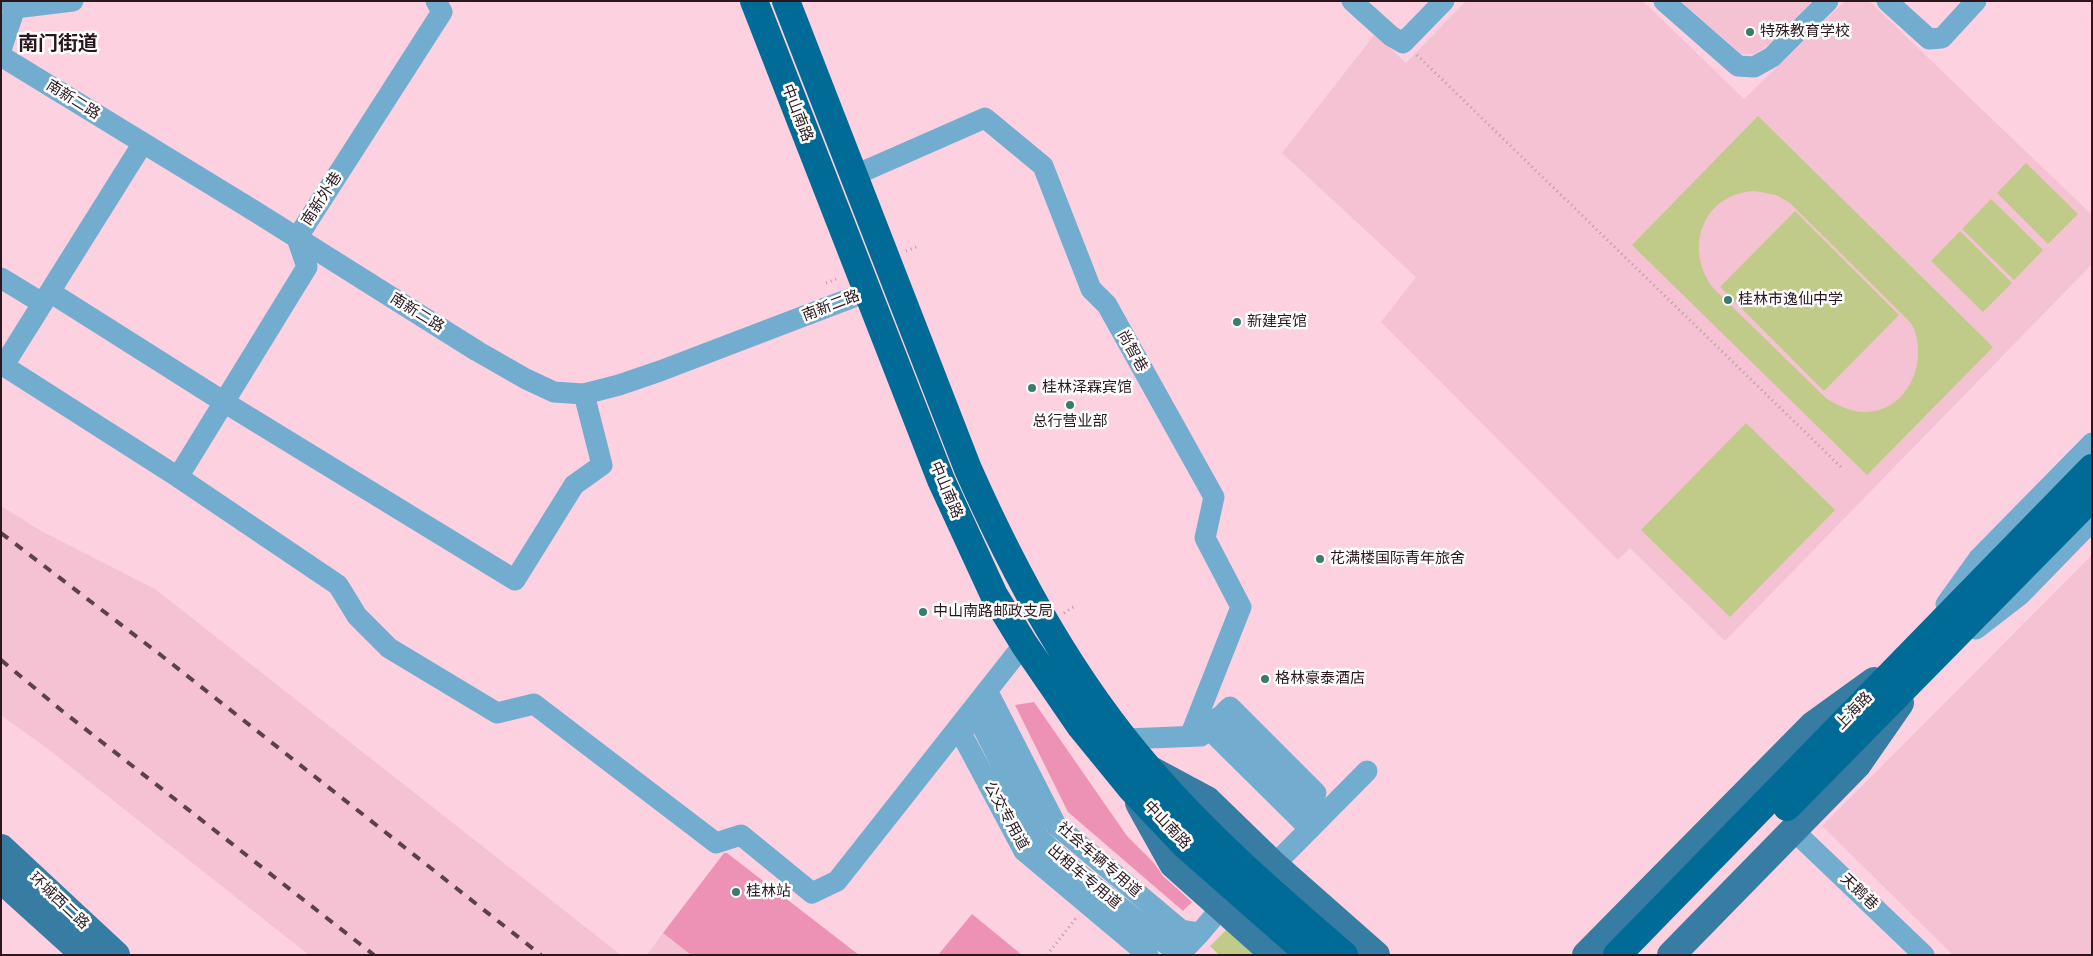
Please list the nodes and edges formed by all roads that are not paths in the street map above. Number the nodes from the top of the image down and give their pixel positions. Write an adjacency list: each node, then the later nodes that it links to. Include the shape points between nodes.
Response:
1 (73, 1): 11 (street)
2 (436, 1): 16 (street, 南新外巷, via 442,12)
3 (754, 1): 18 (highway, 中山南路)
4 (786, 1): 15 (highway, 中山南路)
5 (1352, 1): 6 (street, via 1403,43)
6 (1444, 1)
7 (1664, 1): 8 (street, via 1738,66 1754,67 1772,57)
8 (1828, 1)
9 (1886, 1): 10 (street, via 1929,39 1942,38)
10 (1976, 1)
11 (10, 4): 12 (street)
12 (1, 50)
13 (1, 56): 14 (street, 南新二路)
14 (143, 143): 16 (street, 南新二路); 19 (street)
15 (853, 176): 31 (street, 尚智巷, via 985,118 1044,166 1091,289 1107,305 1214,497 1205,538 1241,607); 32 (highway, 中山南路, via 994,528 1045,624)
16 (297, 238): 21 (street, 南新二路, via 526,379 554,392); 22 (street, 南新外巷, via 307,267)
17 (1, 278): 19 (street)
18 (867, 292): 21 (street, 南新二路, via 660,372); 28 (highway, 中山南路, via 967,540 994,596)
19 (46, 298): 20 (street); 22 (street)
20 (3, 365): 25 (street)
21 (584, 394): 22 (street, via 602,465 574,485 515,580)
22 (224, 402): 25 (street, 南新外巷)
23 (2092, 443): 29 (street, via 1979,558)
24 (2092, 468): 29 (highway, 上海路)
25 (178, 478): 28 (street, via 338,585 357,616 390,648 497,713 534,704 716,843 741,835 812,893 837,881)
26 (2092, 497): 29 (highway, 上海路)
27 (2092, 521): 29 (street, via 2020,595)
28 (1026, 647): 30 (street); 34 (highway, 中山南路, via 1081,727)
29 (1915, 664): 36 (main road, via 1857,765); 48 (main road, via 1813,725); 49 (highway, 上海路); 50 (highway, 上海路)
30 (987, 701): 40 (street, 社会车辆专用道, via 1056,825 1181,930); 43 (street, 公交专用道, via 961,732 1024,851)
31 (1206, 727): 32 (street); 35 (street, via 1300,809)
32 (1125, 738): 34 (highway, 中山南路)
33 (1367, 771): 35 (street)
34 (1140, 778): 39 (highway, 中山南路, via 1186,846); 39 (main road, via 1207,800); 40 (main road)
35 (1310, 829): 39 (street)
36 (1793, 830): 51 (main road); 52 (street, 天鹅巷)
37 (1, 848): 42 (main road, 环城西二路)
38 (1, 879): 41 (main road, 环城西二路)
39 (1266, 888): 45 (highway); 46 (highway); 47 (main road)
40 (1197, 936): 44 (main road)
41 (84, 955)
42 (116, 955)
43 (1148, 955)
44 (1275, 955)
45 (1310, 955)
46 (1344, 955)
47 (1376, 955)
48 (1586, 955)
49 (1617, 955)
50 (1643, 955)
51 (1671, 955)
52 (1924, 955)

